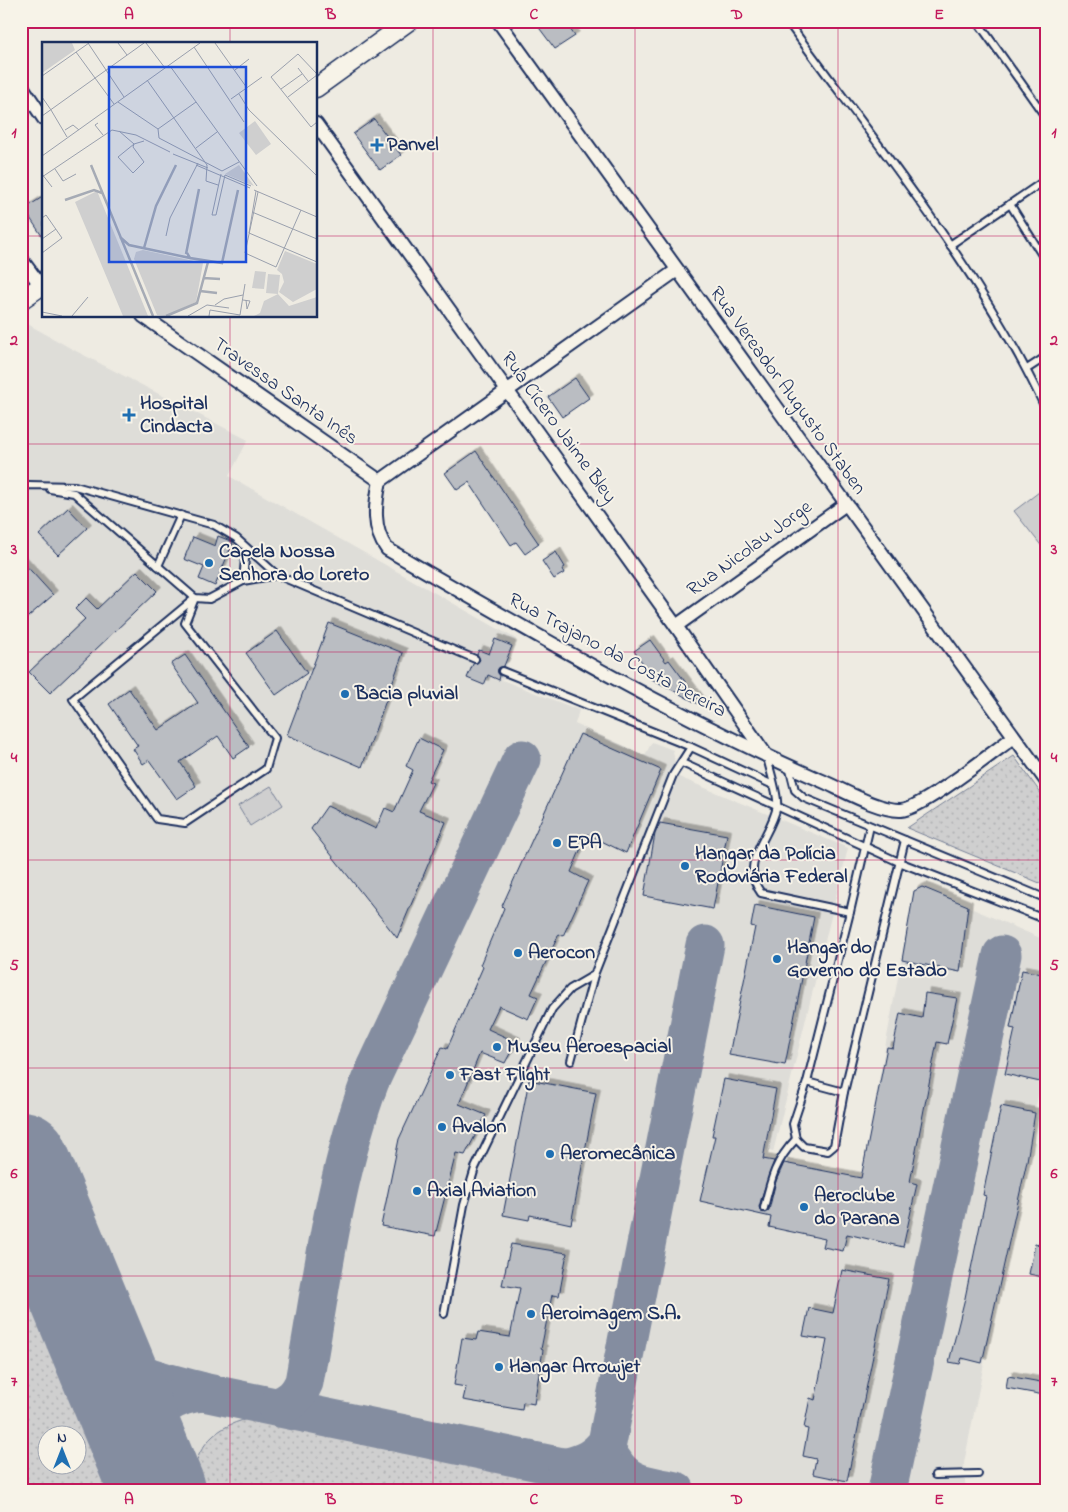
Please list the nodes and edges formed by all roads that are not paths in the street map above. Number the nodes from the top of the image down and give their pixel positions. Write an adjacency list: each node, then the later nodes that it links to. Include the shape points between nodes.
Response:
1 (409, 21): 6 (main road)
2 (787, 21): 12 (lane)
3 (979, 22): 8 (lane)
4 (505, 25): 15 (street, Rua Vereador Augusto Staben)
5 (21, 85): 7 (street)
6 (318, 87)
7 (42, 116)
8 (1047, 119)
9 (319, 133): 21 (street, Rua Cícero Jaime Bley)
10 (1047, 179): 11 (lane)
11 (1010, 204): 12 (lane); 14 (lane)
12 (950, 245): 20 (lane)
13 (21, 259): 16 (street)
14 (1047, 263)
15 (677, 270): 21 (street); 25 (street, Rua Vereador Augusto Staben)
16 (42, 285): 17 (main road)
17 (21, 300)
18 (146, 318): 23 (street, Travessa Santa Inês)
19 (1047, 356): 20 (lane)
20 (1027, 369): 22 (lane)
21 (507, 390): 23 (street); 32 (street, Rua Cícero Jaime Bley)
22 (1047, 412)
23 (380, 481): 37 (street, Rua Trajano da Costa Pereira, via 376,516 387,550 620,683)
24 (24, 486): 26 (lane, via 75,486); 28 (lane, via 74,493)
25 (846, 504): 32 (street, Rua Nicolau Jorge); 35 (street, Rua Vereador Augusto Staben)
26 (180, 515): 27 (lane, via 214,525); 28 (lane)
27 (246, 548): 29 (lane); 30 (lane)
28 (158, 566): 31 (lane)
29 (277, 575): 30 (lane); 33 (lane)
30 (242, 581): 31 (lane, via 209,599)
31 (195, 598): 31 (lane, via 73,699 157,818 185,822 266,769 275,738 185,623)
32 (676, 626): 37 (street, Rua Cícero Jaime Bley)
33 (475, 659)
34 (502, 671): 36 (lane)
35 (1014, 737): 39 (street, Rua Trajano da Costa Pereira, via 919,804 900,810 880,806); 40 (street, Rua Vereador Augusto Staben)
36 (690, 747): 38 (lane); 41 (lane)
37 (766, 756): 39 (street, Rua Trajano da Costa Pereira); 41 (lane)
38 (682, 763): 42 (lane); 50 (lane, via 673,775)
39 (789, 766): 43 (lane, via 798,796)
40 (1047, 782)
41 (773, 785): 42 (lane)
42 (777, 806): 45 (lane); 48 (lane, via 752,866 754,882 761,893)
43 (870, 826): 44 (lane); 45 (lane)
44 (905, 840): 46 (lane); 47 (lane)
45 (865, 846): 46 (lane); 48 (lane)
46 (898, 862): 49 (lane); 53 (lane)
47 (1047, 899)
48 (850, 912): 52 (lane)
49 (1047, 920)
50 (594, 975): 51 (lane); 56 (lane, via 570,989 552,1009 475,1168 464,1205)
51 (571, 1061)
52 (807, 1082): 53 (lane); 54 (lane, via 794,1124)
53 (844, 1092): 54 (lane, via 834,1146 828,1151 804,1147)
54 (796, 1139): 55 (lane, via 773,1172)
55 (764, 1208)
56 (444, 1314)
57 (978, 1474): 58 (lane)
58 (935, 1475)

